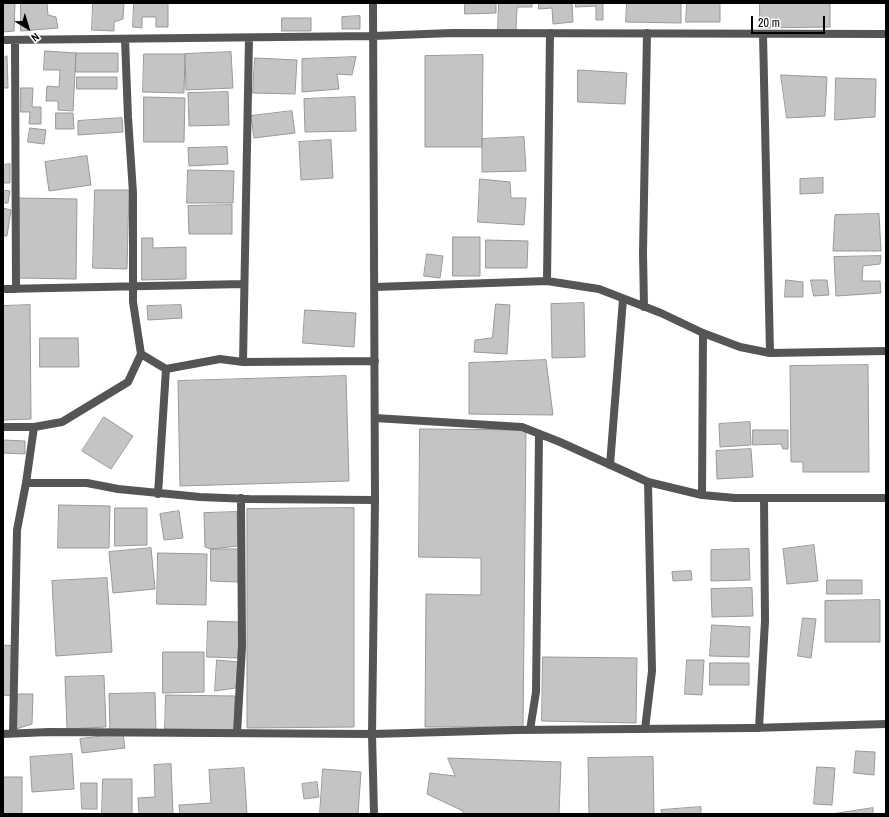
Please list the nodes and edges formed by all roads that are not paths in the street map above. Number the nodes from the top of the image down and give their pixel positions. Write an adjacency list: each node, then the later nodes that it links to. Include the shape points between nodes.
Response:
1 (373, 3): 6 (street)
2 (550, 33): 3 (street); 6 (street); 11 (street)
3 (647, 33): 4 (street); 18 (street)
4 (763, 34): 5 (street); 21 (street)
5 (886, 34)
6 (373, 36): 7 (street); 14 (street)
7 (249, 38): 8 (street); 12 (street)
8 (126, 39): 10 (street); 13 (street, via 133,193)
9 (3, 40): 10 (street)
10 (15, 40): 16 (street)
11 (547, 281): 14 (street); 17 (street, via 599,289)
12 (244, 284): 13 (street); 24 (street)
13 (133, 285): 16 (street); 22 (street)
14 (375, 286): 23 (street)
15 (3, 289): 16 (street)
16 (16, 289)
17 (623, 299): 18 (street); 30 (street)
18 (644, 307): 19 (street)
19 (703, 333): 21 (street, via 740,347); 34 (street)
20 (886, 352): 21 (street)
21 (770, 353)
22 (141, 354): 25 (street); 28 (street, via 128,382 62,422)
23 (375, 361): 24 (street); 26 (street)
24 (243, 362): 25 (street, via 220,359)
25 (166, 369): 33 (street)
26 (375, 418): 29 (street, via 522,427); 38 (street)
27 (3, 427): 28 (street)
28 (34, 427): 32 (street)
29 (539, 434): 30 (street); 42 (street, via 536,692)
30 (610, 465): 31 (street)
31 (648, 482): 34 (street); 41 (street, via 652,671)
32 (26, 484): 33 (street, via 87,483 118,490); 45 (street, via 17,530)
33 (158, 494): 35 (street)
34 (702, 495): 36 (street)
35 (241, 498): 38 (street); 43 (street, via 242,647)
36 (764, 498): 37 (street); 40 (street, via 765,620)
37 (886, 498)
38 (376, 500): 46 (street)
39 (886, 724): 40 (street)
40 (759, 728): 41 (street)
41 (645, 729): 42 (street)
42 (530, 730): 46 (street)
43 (237, 733): 45 (street); 46 (street)
44 (3, 734): 45 (street)
45 (13, 734)
46 (372, 734): 47 (street)
47 (374, 814)

